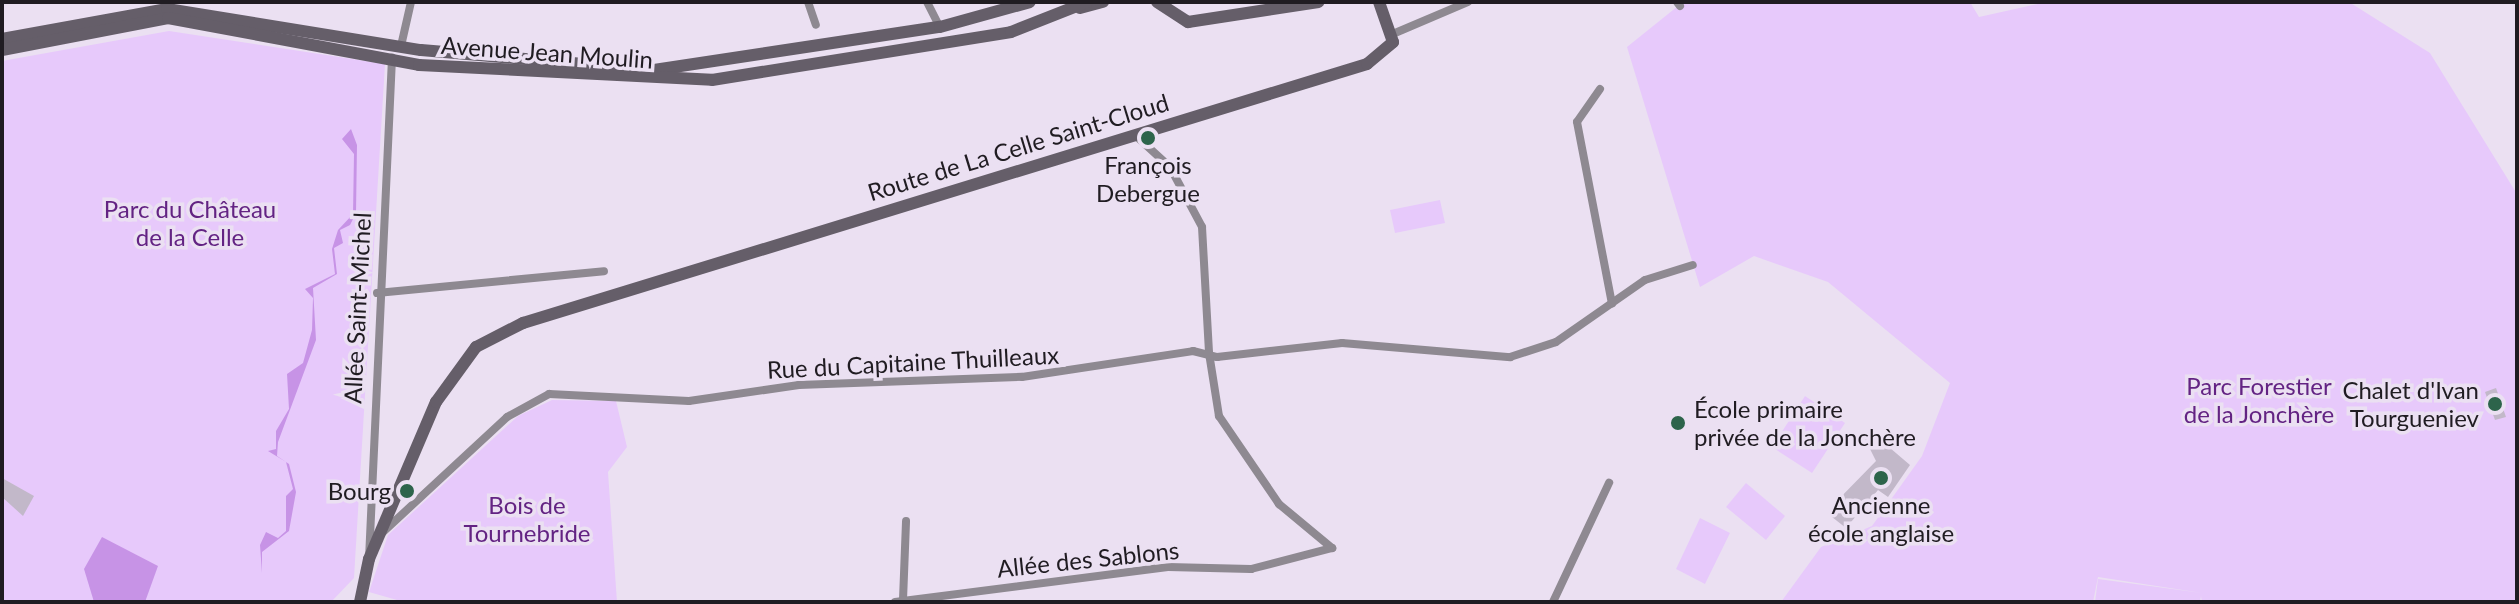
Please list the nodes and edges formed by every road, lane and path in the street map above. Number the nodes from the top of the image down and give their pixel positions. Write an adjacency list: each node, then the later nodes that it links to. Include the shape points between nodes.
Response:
1 (411, 2): 17 (street)
2 (808, 2): 13 (street)
3 (927, 2): 14 (street)
4 (1030, 2): 14 (main road, Avenue Jean Moulin)
5 (1087, 2): 11 (main road, Avenue Jean Moulin)
6 (1103, 2): 11 (main road)
7 (1157, 2): 8 (main road, via 1188,22)
8 (1318, 2)
9 (1379, 2): 15 (main road)
10 (1468, 2): 15 (street)
11 (1069, 11): 19 (main road, Avenue Jean Moulin, via 1011,32 712,80)
12 (208, 12): 16 (main road, Avenue Jean Moulin, via 134,11); 17 (main road, Avenue Jean Moulin); 18 (main road, Avenue Jean Moulin); 19 (main road, Avenue Jean Moulin)
13 (816, 25)
14 (940, 27): 17 (main road, Avenue Jean Moulin, via 654,70)
15 (1395, 33): 21 (main road, Route de La Celle Saint-Cloud, via 1389,51 1367,64)
16 (2, 39)
17 (401, 46)
18 (2, 50)
19 (392, 58): 24 (street, Allée Saint-Michel)
20 (1600, 89): 25 (street, via 1577,122)
21 (1133, 134): 26 (street, via 1170,167 1202,227); 29 (main road, Route de La Celle Saint-Cloud, via 500,333 459,363)
22 (1693, 265): 25 (street, Rue du Capitaine Thuilleaux, via 1645,280)
23 (604, 271): 24 (street)
24 (377, 293): 30 (street, Allée Saint-Michel)
25 (1612, 305): 26 (street, Rue du Capitaine Thuilleaux, via 1556,342 1510,357 1375,342)
26 (1209, 353): 29 (street, Rue du Capitaine Thuilleaux, via 1036,376 799,385 689,401 549,394 507,417); 31 (street, Allée des Sablons, via 1219,416 1279,504 1332,548 1251,569 1168,567)
27 (1609, 483): 33 (street)
28 (906, 521): 31 (street)
29 (382, 533): 30 (main road, Route de La Celle Saint-Cloud)
30 (369, 559): 32 (main road, Route de La Celle Saint-Cloud)
31 (899, 601)
32 (360, 602)
33 (1553, 602)

